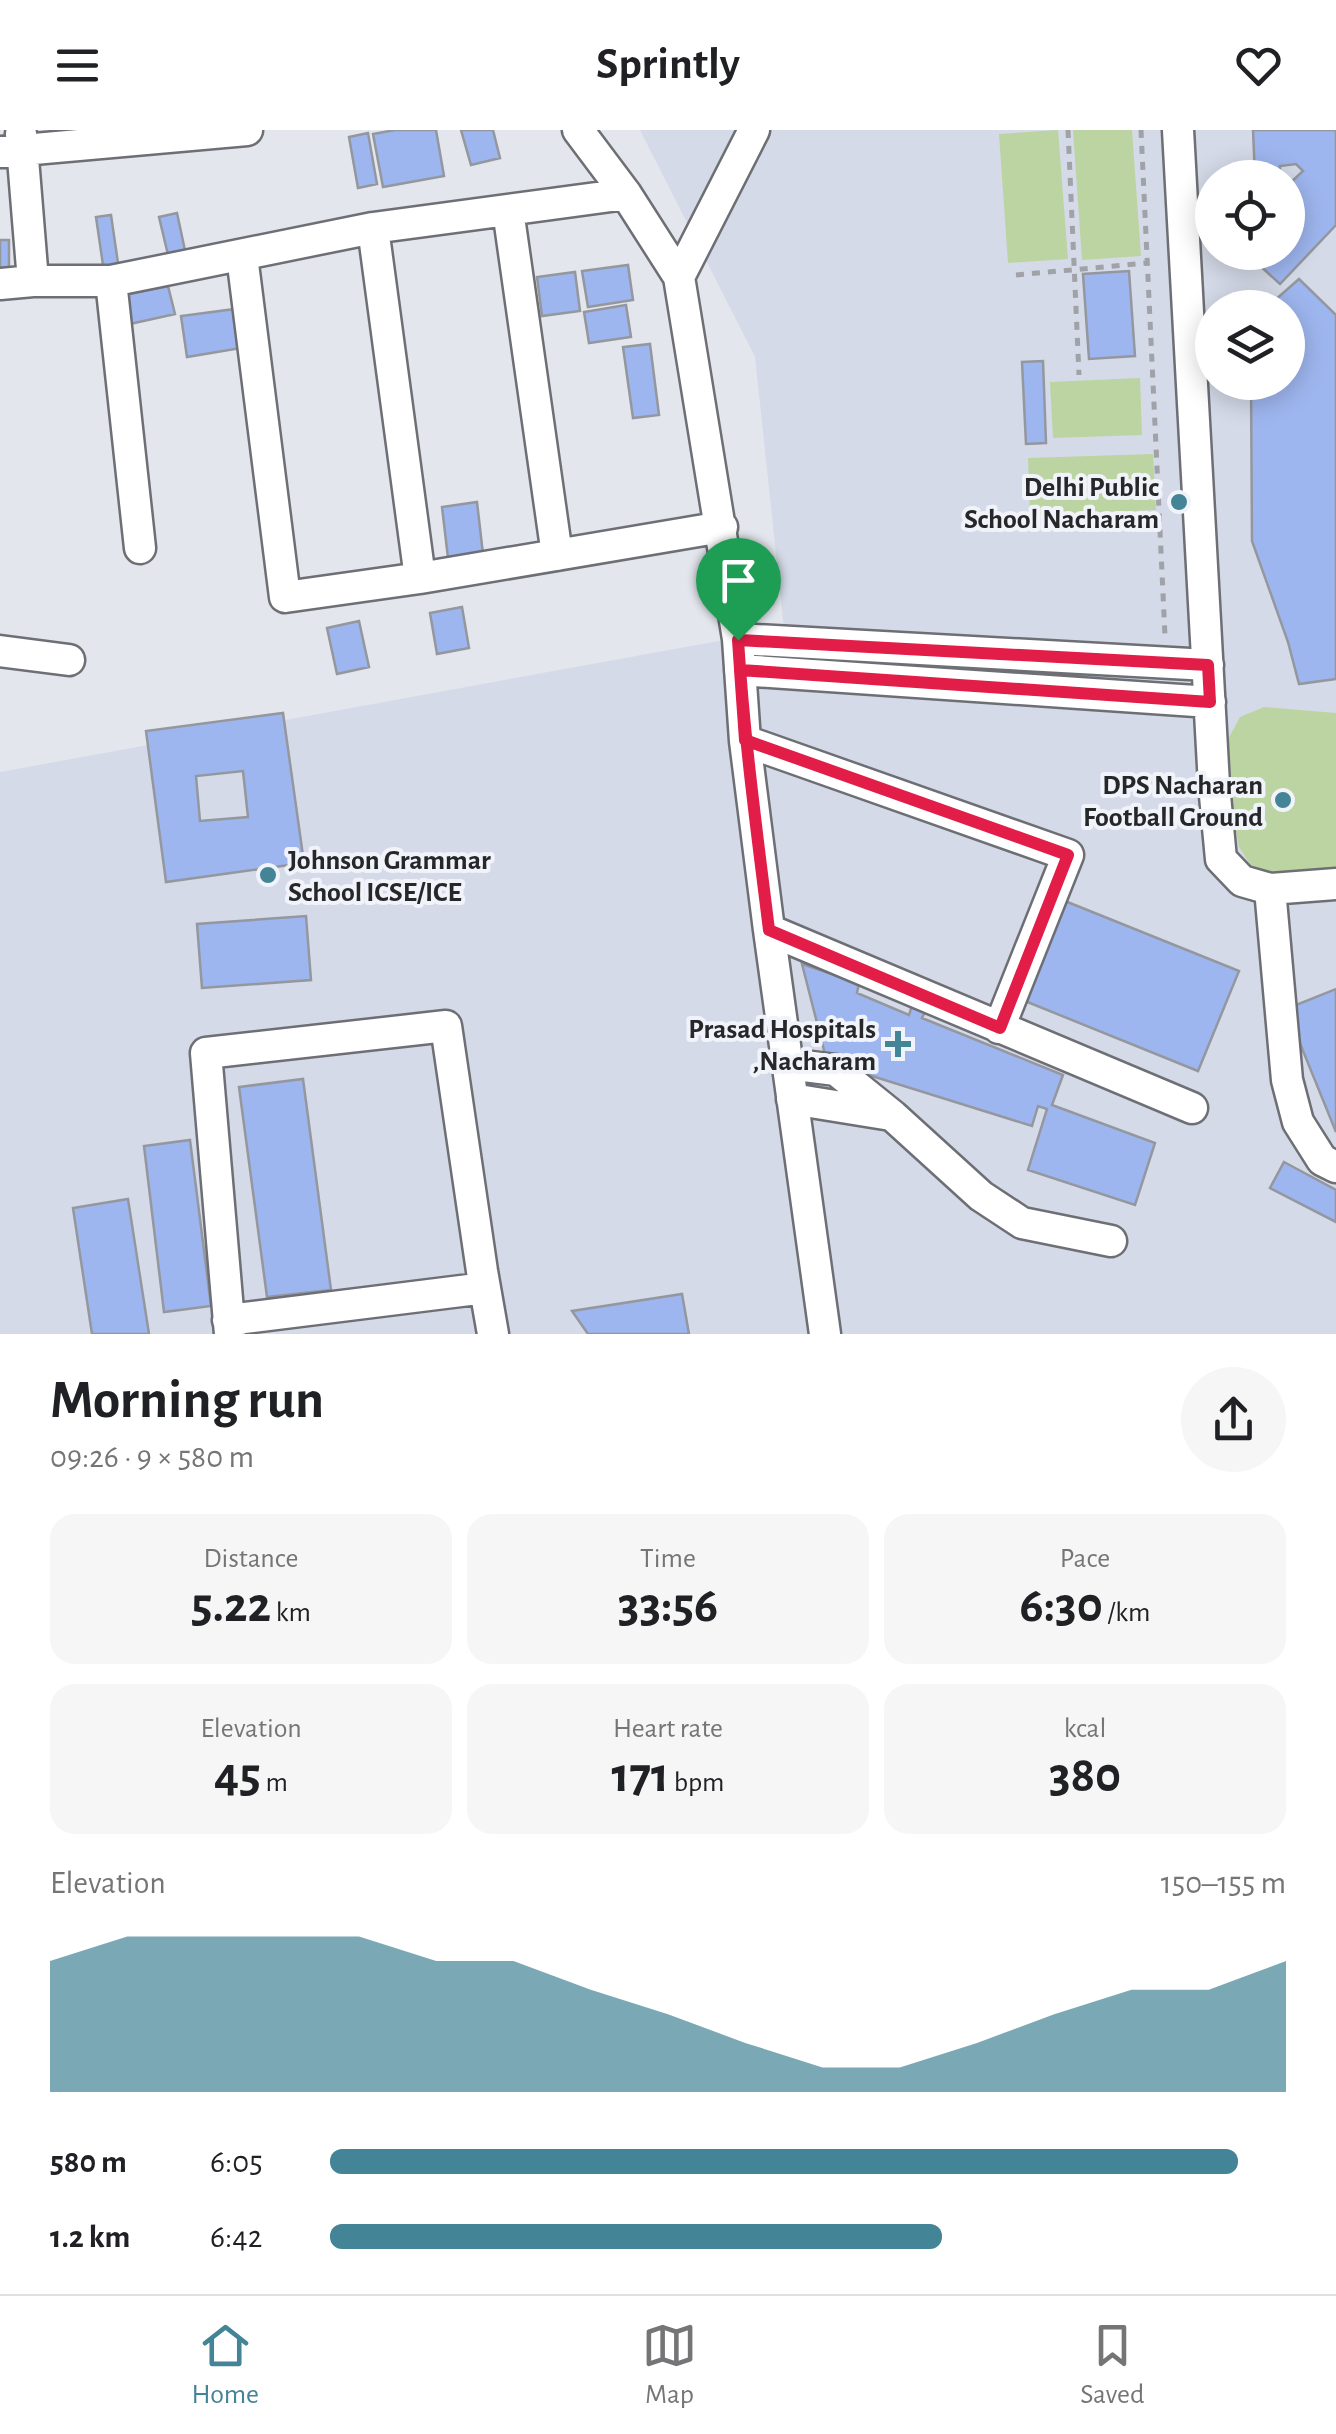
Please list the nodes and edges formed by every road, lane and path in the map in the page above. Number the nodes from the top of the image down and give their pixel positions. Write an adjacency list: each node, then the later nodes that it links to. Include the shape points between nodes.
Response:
1 (246, 130): 7 (street)
2 (578, 130): 8 (street)
3 (754, 130): 15 (street)
4 (1068, 130): 13 (path)
5 (1141, 130): 12 (path)
6 (1178, 130): 28 (street)
7 (14, 144): 16 (street)
8 (626, 194): 9 (street); 15 (street)
9 (508, 210): 10 (street); 22 (street)
10 (373, 228): 11 (street); 23 (street)
11 (242, 256): 17 (street); 23 (street, via 285,598)
12 (1147, 263): 13 (path); 27 (path)
13 (1074, 270): 14 (path); 19 (path)
14 (1016, 274)
15 (680, 276): 20 (street)
16 (33, 281): 17 (street); 18 (street)
17 (110, 281): 21 (street)
18 (0, 284)
19 (1080, 375)
20 (722, 527): 22 (street); 25 (street)
21 (140, 548)
22 (557, 555): 23 (street)
23 (420, 578)
24 (0, 651): 26 (street)
25 (739, 655): 27 (street); 29 (street); 30 (street)
26 (69, 660)
27 (1166, 663): 28 (street)
28 (1208, 665): 29 (street)
29 (1210, 702): 32 (street, via 1222,859 1242,880)
30 (745, 740): 33 (street); 34 (street, via 1068,855)
31 (1336, 884): 32 (street)
32 (1270, 889): 39 (street, via 1287,1080 1298,1122 1322,1160)
33 (769, 930): 34 (street); 35 (street)
34 (1000, 1028): 37 (street)
35 (788, 1064): 36 (street); 38 (street, via 836,1070)
36 (792, 1098): 38 (street); 44 (street)
37 (1192, 1108)
38 (894, 1116): 40 (street, via 981,1196 1022,1223)
39 (1336, 1167)
40 (1111, 1241)
41 (485, 1288): 42 (street); 42 (street, via 446,1026 206,1053); 43 (street)
42 (229, 1327)
43 (493, 1334)
44 (825, 1334)

